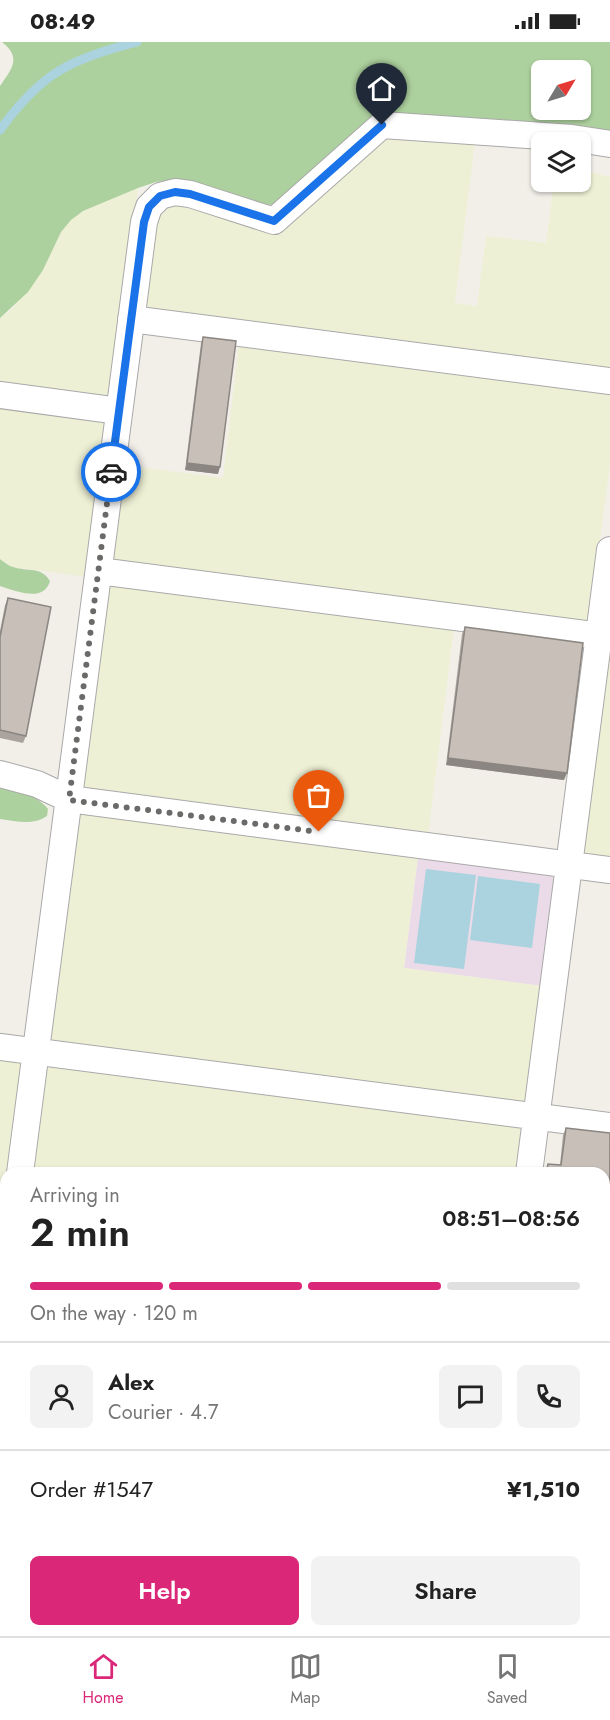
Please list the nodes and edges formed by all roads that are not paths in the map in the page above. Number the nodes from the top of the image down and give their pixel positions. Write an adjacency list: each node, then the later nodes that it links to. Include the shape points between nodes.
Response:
1 (610, 144): 2 (street, via 382,125 274,221 190,194 160,196 149,207 144,222)
2 (131, 319): 3 (street); 5 (street)
3 (610, 381)
4 (0, 395): 5 (street)
5 (119, 411): 7 (street)
6 (610, 550): 8 (street)
7 (99, 571): 8 (street); 10 (street)
8 (604, 637): 11 (street)
9 (0, 774): 10 (street, via 37,784)
10 (69, 800): 11 (street); 14 (street)
11 (569, 865): 12 (street); 15 (street)
12 (610, 870)
13 (0, 1047): 14 (street)
14 (36, 1052): 15 (street); 17 (street)
15 (536, 1117): 16 (street); 18 (street)
16 (610, 1126)
17 (21, 1167)
18 (530, 1167)

